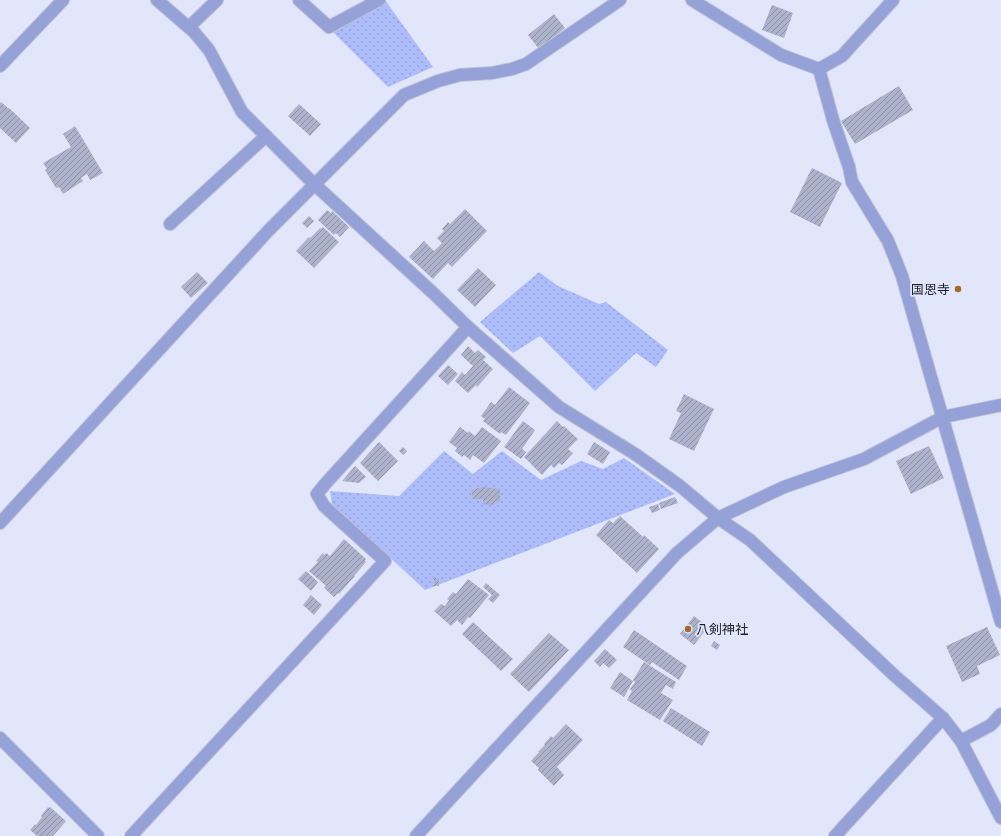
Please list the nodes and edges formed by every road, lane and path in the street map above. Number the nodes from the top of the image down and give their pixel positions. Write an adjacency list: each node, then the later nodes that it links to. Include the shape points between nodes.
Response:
1 (63, 0): 10 (street)
2 (158, 0): 9 (street)
3 (217, 0): 9 (street)
4 (299, 0): 5 (street, via 330,27)
5 (379, 0)
6 (620, 0): 13 (street, via 526,64 492,73 460,75 404,94)
7 (692, 0): 11 (street, via 781,55)
8 (893, 0): 11 (street, via 842,56)
9 (189, 27): 12 (street, via 210,50 242,112)
10 (0, 66)
11 (819, 69): 17 (street, via 852,182 888,241 902,276)
12 (266, 136): 13 (street); 14 (street)
13 (314, 184): 15 (street); 19 (street)
14 (170, 224)
15 (468, 326): 18 (street, via 559,407 635,454 680,486); 28 (street, via 317,494 324,506 384,561)
16 (1001, 405): 17 (street)
17 (943, 417): 18 (street, via 864,459 784,487); 20 (street)
18 (718, 518): 23 (street, via 750,540); 29 (street, via 677,553)
19 (0, 523)
20 (999, 602): 21 (street)
21 (1001, 622)
22 (1001, 714): 25 (street, via 991,725)
23 (943, 718): 25 (street); 30 (street)
24 (0, 738): 27 (street)
25 (961, 741): 26 (street)
26 (1001, 818)
27 (98, 836)
28 (131, 836)
29 (416, 836)
30 (834, 836)

